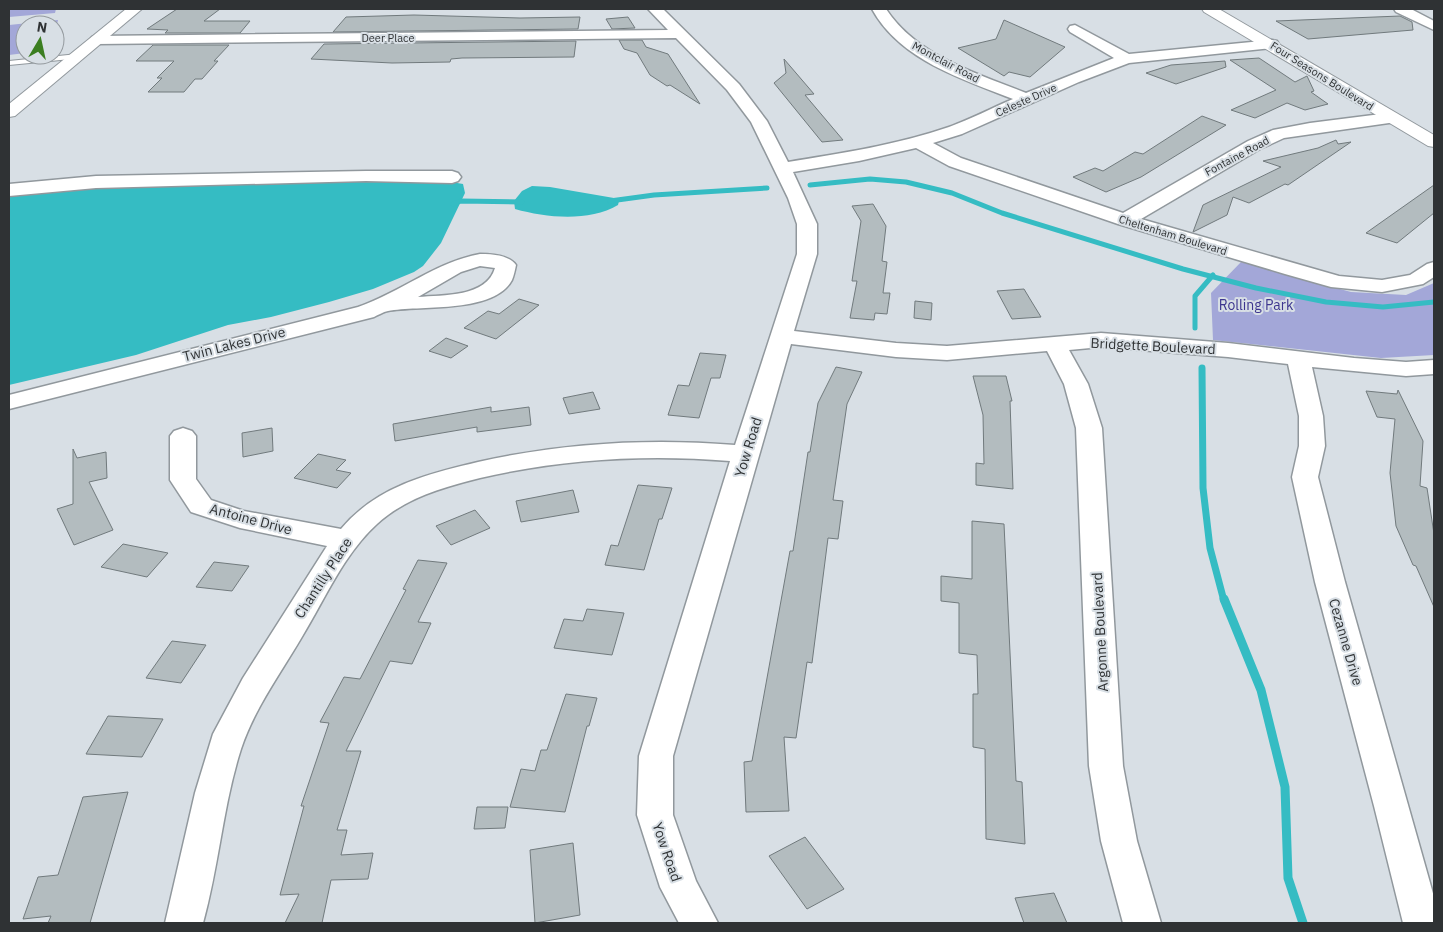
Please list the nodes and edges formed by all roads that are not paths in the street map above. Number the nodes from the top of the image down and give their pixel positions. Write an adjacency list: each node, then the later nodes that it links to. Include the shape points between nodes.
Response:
1 (135, 9): 9 (street)
2 (656, 9): 8 (street, Yow Road)
3 (879, 9): 14 (street, Montclair Road, via 891,27 912,44 971,76)
4 (1209, 9): 10 (street, Four Seasons Boulevard)
5 (1400, 9): 6 (street)
6 (1434, 26)
7 (1075, 29): 12 (street)
8 (678, 34): 9 (street, Deer Place); 19 (street, Yow Road, via 733,87 758,121)
9 (96, 40): 11 (street)
10 (1272, 44): 12 (street, Celeste Drive); 16 (street, Four Seasons Boulevard)
11 (78, 56): 13 (lane); 15 (street)
12 (1126, 59): 14 (street, Celeste Drive)
13 (9, 63)
14 (1026, 99): 17 (street, Celeste Drive, via 956,130)
15 (9, 112)
16 (1389, 118): 18 (street, Four Seasons Boulevard); 22 (street, Fontaine Road, via 1279,134 1254,145)
17 (918, 142): 19 (street, Celeste Drive, via 859,156); 22 (street, Cheltenham Boulevard, via 955,162)
18 (1434, 142)
19 (781, 168): 26 (street, Yow Road, via 806,224 808,254)
20 (452, 177): 21 (street, via 96,182)
21 (9, 190)
22 (1125, 220): 24 (street, Cheltenham Boulevard, via 1339,282 1382,286 1416,280)
23 (452, 268): 25 (street, Twin Lakes Drive); 25 (street, via 470,262 497,260 506,266 506,272 499,284 471,298)
24 (1434, 268)
25 (386, 305): 30 (street, Twin Lakes Drive)
26 (782, 336): 27 (street, Bridgette Boulevard, via 947,353); 32 (street, Yow Road)
27 (1054, 344): 28 (street, Bridgette Boulevard, via 1101,340 1144,342); 36 (street, Argonne Boulevard, via 1076,384 1089,428 1106,766 1119,841)
28 (1298, 358): 29 (street, Bridgette Boulevard, via 1406,369); 37 (street, Cezanne Drive, via 1311,416 1312,446 1305,477)
29 (1434, 367)
30 (9, 402)
31 (183, 436): 33 (street, Antoine Drive, via 183,480 200,506 240,519)
32 (745, 454): 33 (street, Chantilly Place, via 668,449 612,450 508,463 438,480 399,494); 35 (street, Yow Road, via 656,756 654,815 679,888)
33 (346, 539): 34 (street, Chantilly Place, via 247,700 224,748)
34 (184, 923)
35 (699, 923)
36 (1142, 923)
37 (1422, 923)

